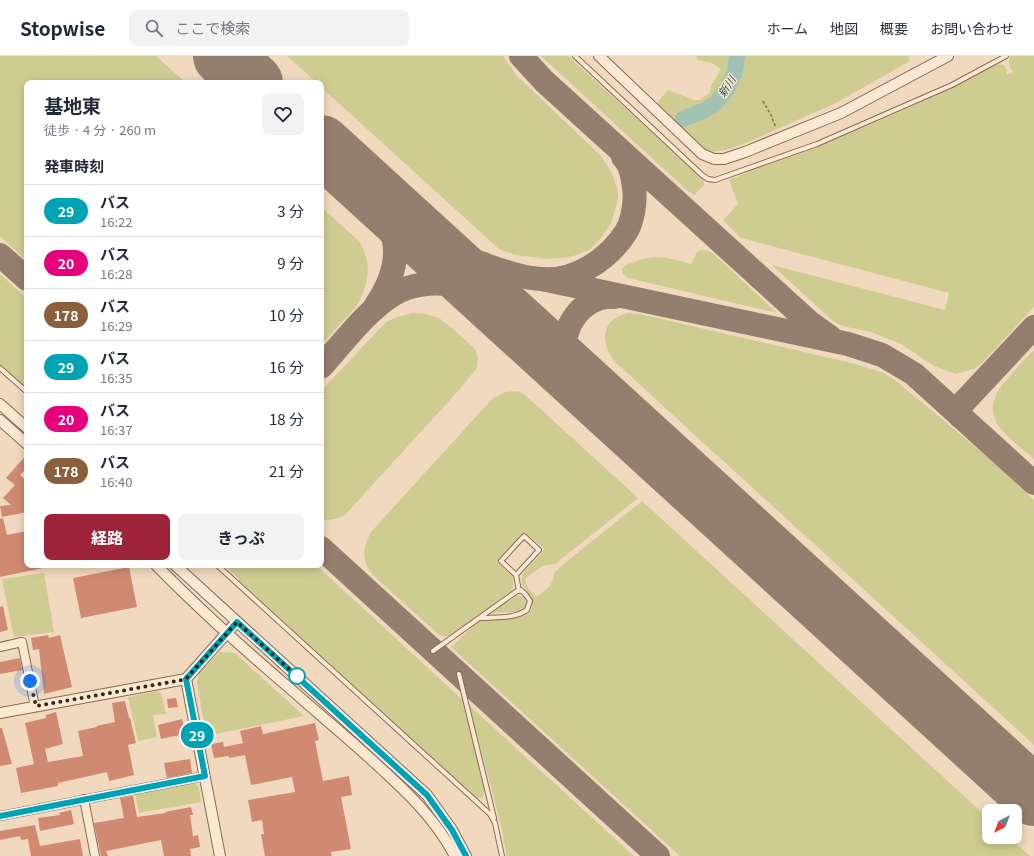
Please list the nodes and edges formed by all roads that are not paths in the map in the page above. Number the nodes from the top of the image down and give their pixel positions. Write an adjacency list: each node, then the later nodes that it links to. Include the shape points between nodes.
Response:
1 (575, 56): 4 (lane, via 702,175 715,180 817,144 952,85)
2 (599, 56): 3 (street, via 702,154 714,159 724,159 841,112)
3 (948, 56)
4 (1006, 56)
5 (0, 368): 6 (lane)
6 (24, 389)
7 (0, 404): 9 (street)
8 (0, 420): 10 (street)
9 (24, 425)
10 (24, 441)
11 (159, 568): 18 (street)
12 (178, 568): 17 (street)
13 (220, 568): 28 (lane, via 481,805)
14 (516, 575): 14 (lane, via 501,561 524,536 539,550); 15 (lane)
15 (519, 590): 16 (lane); 16 (lane, via 530,601 528,610 516,615)
16 (480, 618): 20 (lane)
17 (237, 622): 18 (street); 32 (street, via 427,795 452,830)
18 (227, 632): 22 (street); 31 (street, via 405,790 430,818)
19 (0, 647): 23 (street, via 22,642)
20 (433, 651)
21 (459, 674): 28 (lane)
22 (186, 679): 23 (street); 25 (street)
23 (36, 706): 24 (street)
24 (0, 713)
25 (205, 776): 26 (street); 30 (street)
26 (84, 799): 27 (street); 29 (street)
27 (0, 816)
28 (495, 823): 33 (lane)
29 (95, 856)
30 (220, 856)
31 (455, 856)
32 (466, 856)
33 (502, 856)

